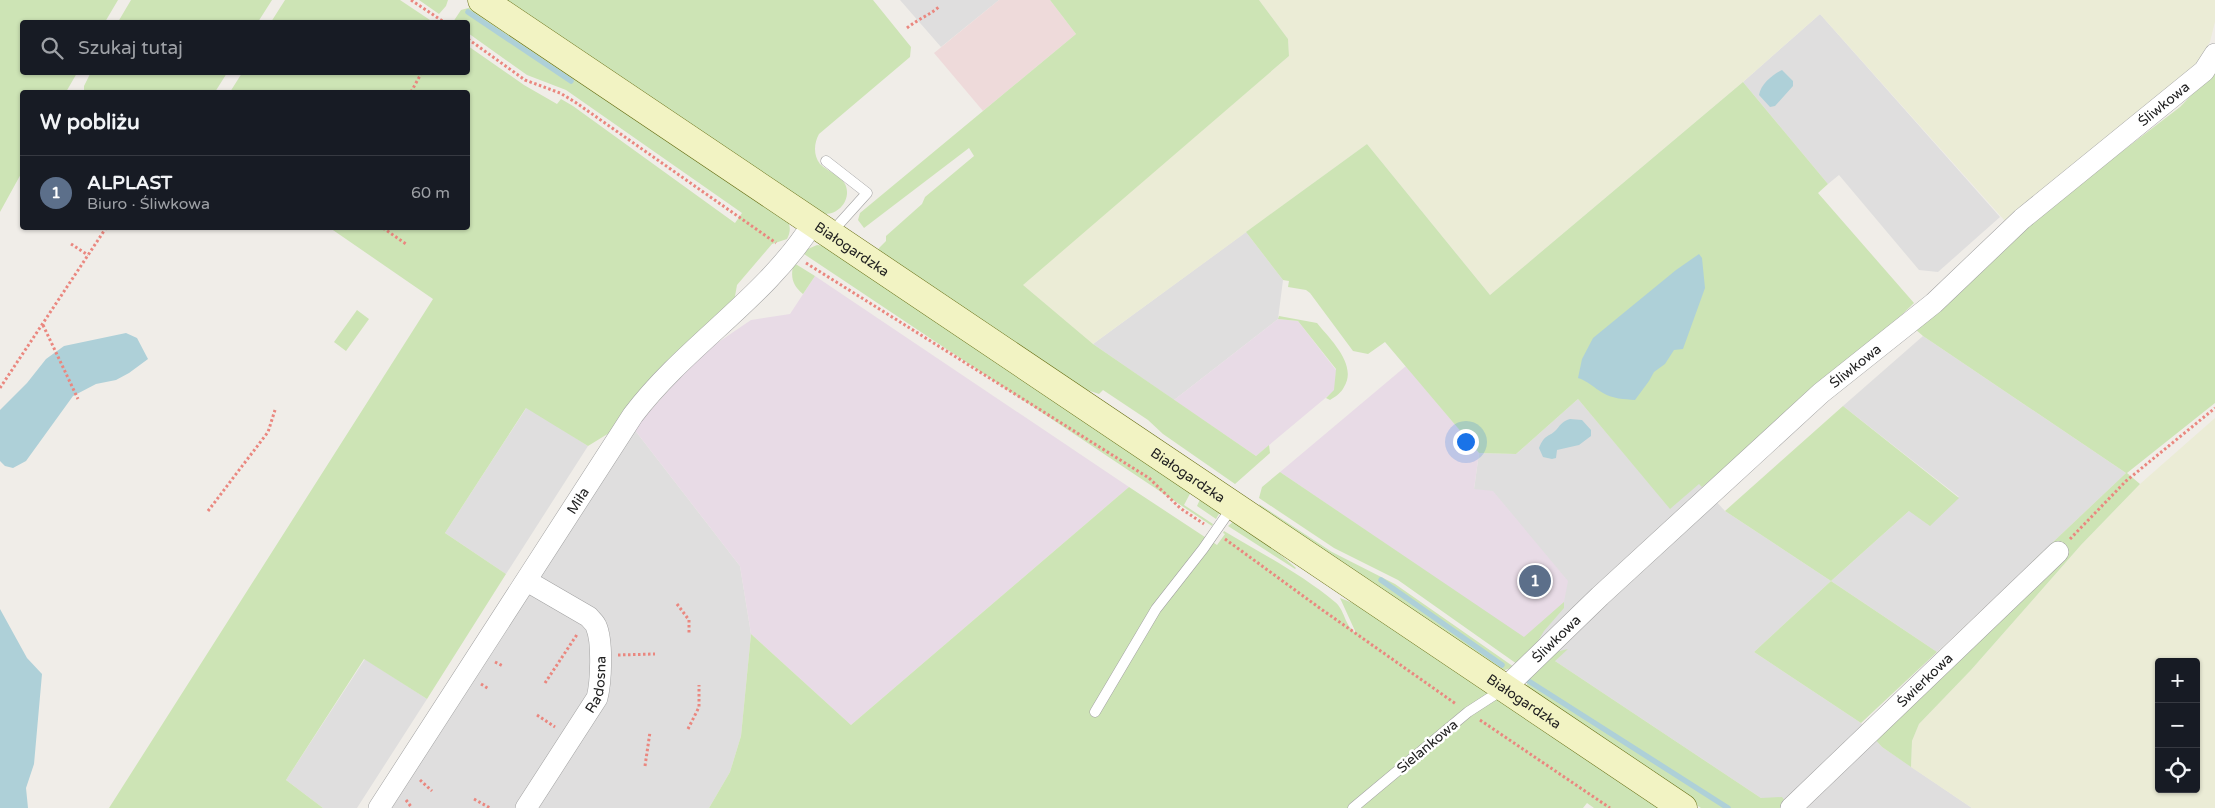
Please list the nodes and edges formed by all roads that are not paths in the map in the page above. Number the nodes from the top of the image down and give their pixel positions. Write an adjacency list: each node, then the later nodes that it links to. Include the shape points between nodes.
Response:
1 (482, 0): 4 (main road, Białogardzka)
2 (2215, 54): 8 (street, Śliwkowa, via 2204,71 2022,219 1934,303 1822,393 1593,602)
3 (826, 161): 4 (lane, via 867,193)
4 (821, 229): 5 (main road, Białogardzka); 7 (street, Miła, via 790,253 767,281 651,390)
5 (1234, 505): 8 (main road, Białogardzka); 9 (lane, via 1156,609)
6 (2058, 552): 14 (street, Świerkowa)
7 (527, 581): 10 (street, Miła); 11 (street, Radosna, via 596,625 600,689)
8 (1505, 688): 12 (lane, Sielankowa, via 1468,712); 13 (main road, Białogardzka)
9 (1095, 712)
10 (379, 808)
11 (526, 808)
12 (1353, 808)
13 (1683, 808)
14 (1791, 808)

